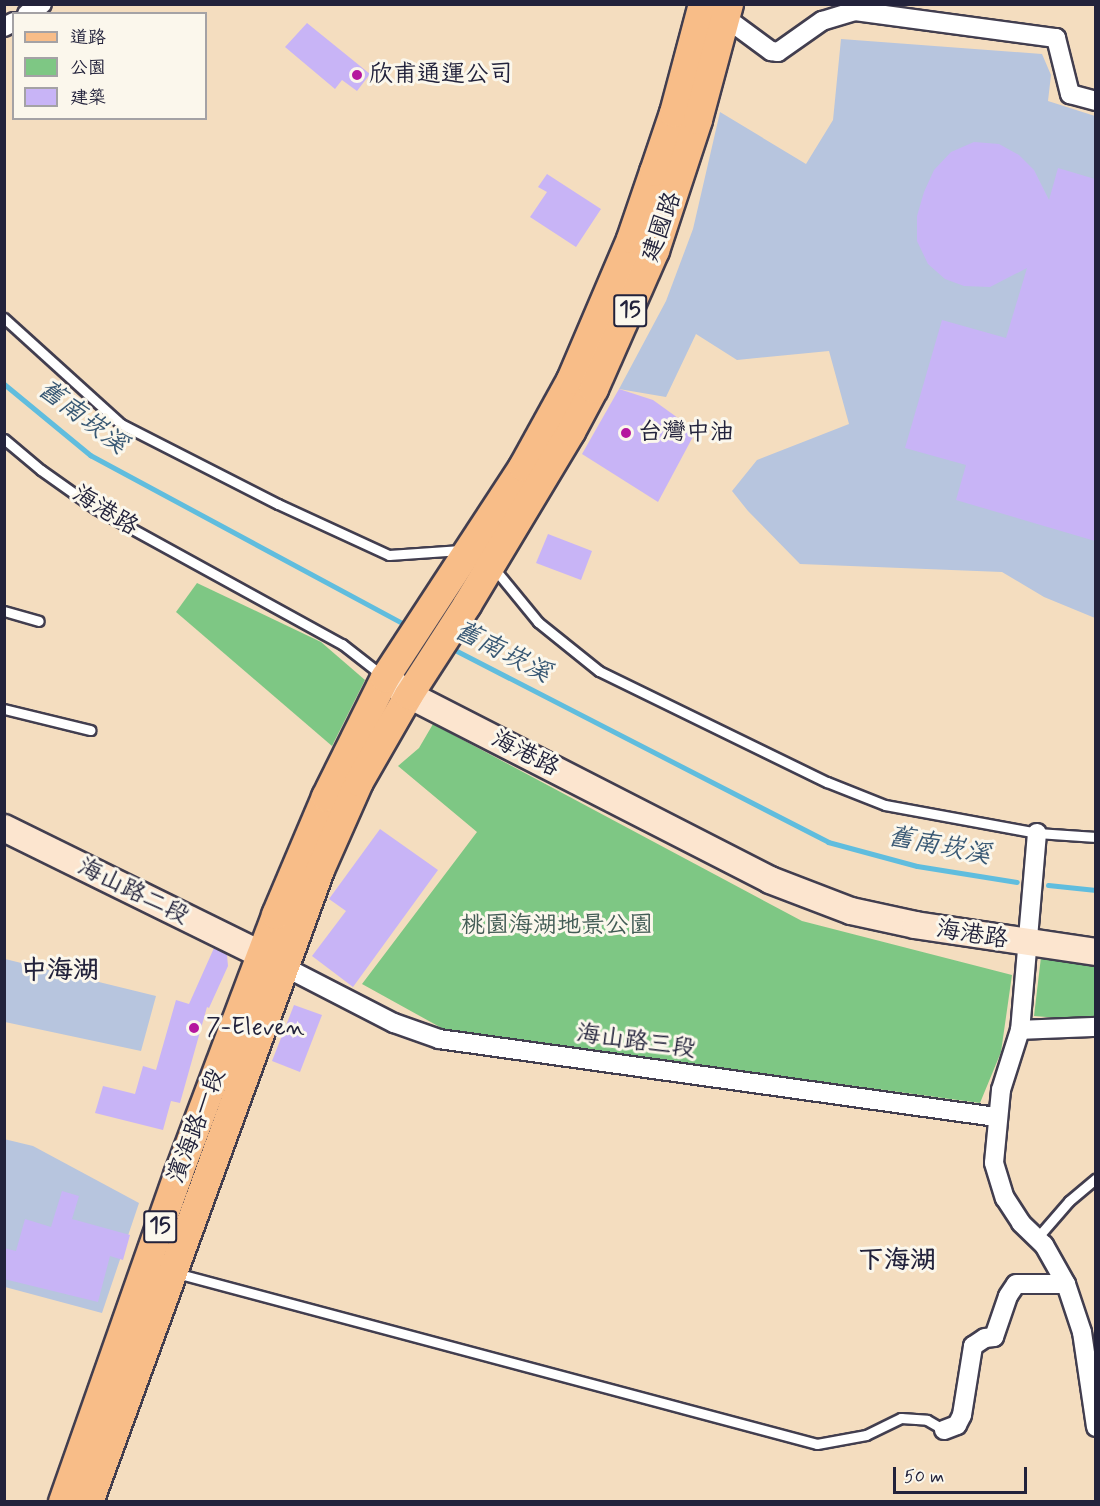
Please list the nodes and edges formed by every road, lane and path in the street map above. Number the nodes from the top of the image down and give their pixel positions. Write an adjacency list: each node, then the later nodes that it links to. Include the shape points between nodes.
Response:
1 (719, 9): 2 (street, via 764,46 778,52 822,21 855,11 1056,38 1070,94); 5 (main road, 建國路 / 15, via 678,182 629,313 571,432)
2 (1095, 101)
3 (4, 318): 5 (lane, via 121,424 278,504 389,555)
4 (4, 439): 8 (lane, 海港路, via 96,509)
5 (481, 557): 8 (main road, 建國路 / 15, via 448,582); 9 (main road, 建國路 / 15, via 471,599); 13 (lane, via 538,622 609,676 827,782 885,805)
6 (4, 611): 7 (lane)
7 (39, 621)
8 (391, 669): 9 (street, 海港路); 17 (main road, 濱海路一段 / 15, via 326,797)
9 (415, 685): 15 (street, 海港路, via 770,880 851,911); 17 (main road, 濱海路一段 / 15, via 359,782)
10 (4, 709): 11 (lane)
11 (90, 730)
12 (4, 828): 17 (street, 海山路二段)
13 (1037, 833): 14 (lane); 15 (street)
14 (1095, 837)
15 (1028, 944): 16 (street, 海港路); 19 (street)
16 (1095, 952)
17 (273, 961): 20 (street, 海山路三段, via 394,1023 439,1039); 23 (main road, 濱海路一段 / 15); 25 (main road, 濱海路一段 / 15, via 178,1175)
18 (1095, 1027): 19 (street)
19 (1020, 1030): 20 (street)
20 (996, 1117): 22 (street, via 994,1163 1005,1198 1021,1223)
21 (1095, 1178): 22 (lane)
22 (1037, 1238): 24 (street)
23 (172, 1272): 25 (main road, 濱海路一段 / 15); 28 (lane, via 817,1444 866,1435 901,1418 927,1420)
24 (1066, 1284): 26 (street); 28 (street, via 1016,1284 994,1337 973,1346 962,1415 957,1425)
25 (122, 1372): 29 (main road, 濱海路一段 / 15); 30 (main road, 濱海路一段 / 15)
26 (1092, 1379): 27 (street)
27 (1095, 1427)
28 (944, 1430)
29 (63, 1502)
30 (89, 1502)

